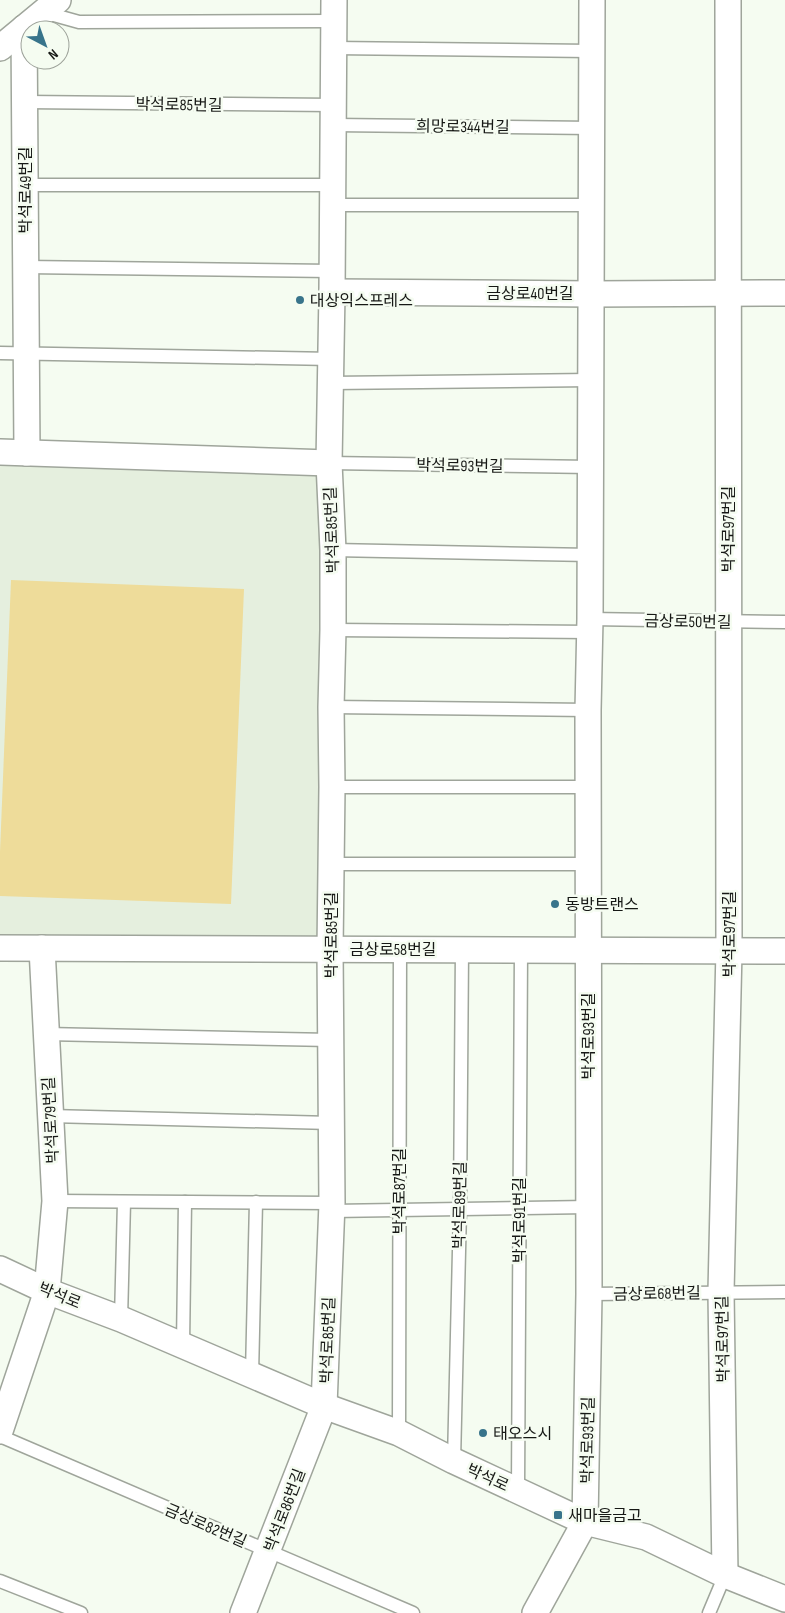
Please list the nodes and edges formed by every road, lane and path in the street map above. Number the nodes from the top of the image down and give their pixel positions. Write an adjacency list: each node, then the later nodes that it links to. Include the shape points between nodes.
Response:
1 (592, 0): 9 (street)
2 (728, 0): 19 (street)
3 (50, 6): 4 (lane, 박석로85번길, via 79,22); 5 (street)
4 (334, 11): 8 (street, 박석로85번길)
5 (33, 20)
6 (20, 31): 7 (street)
7 (0, 48)
8 (333, 48): 9 (lane); 12 (street, 박석로85번길)
9 (592, 51): 13 (street)
10 (24, 70): 11 (street, 박석로49번길)
11 (24, 102): 12 (lane, 박석로85번길); 14 (street, 박석로49번길)
12 (334, 115): 13 (lane, 희망로344번길); 15 (street, 박석로85번길)
13 (593, 128): 16 (street)
14 (25, 185): 15 (lane); 17 (street, 박석로49번길)
15 (333, 195): 16 (lane); 18 (street, 박석로85번길)
16 (591, 205): 21 (street)
17 (26, 267): 18 (lane); 23 (street, 박석로49번길)
18 (332, 282): 21 (street, 금상로40번길); 24 (street, 박석로85번길)
19 (728, 292): 20 (street, 금상로40번길); 21 (street, 금상로40번길); 32 (street, 박석로97번길)
20 (785, 293)
21 (592, 294): 25 (street, 박석로93번길)
22 (0, 353): 23 (lane)
23 (26, 353): 24 (lane); 27 (street, 박석로49번길)
24 (331, 371): 25 (lane); 28 (street, 박석로85번길)
25 (591, 380): 29 (street, 박석로93번길)
26 (0, 452): 27 (street, 박석로85번길)
27 (27, 453): 28 (street, 박석로85번길)
28 (329, 463): 29 (lane, 박석로93번길); 30 (street, 박석로85번길)
29 (590, 467): 31 (street, 박석로93번길)
30 (333, 550): 31 (lane); 35 (street, 박석로85번길)
31 (591, 554): 34 (street, 박석로93번길)
32 (728, 621): 33 (lane, 금상로50번길); 34 (lane, 금상로50번길); 49 (street, 박석로97번길)
33 (785, 622)
34 (590, 626): 35 (lane); 37 (street, 박석로93번길)
35 (333, 630): 36 (street, 박석로85번길)
36 (331, 707): 37 (lane); 38 (street, 박석로85번길)
37 (588, 710): 39 (street, 박석로93번길)
38 (332, 787): 39 (lane); 40 (street, 박석로85번길)
39 (588, 787): 41 (street, 박석로93번길)
40 (331, 864): 41 (lane); 47 (street, 박석로85번길)
41 (588, 864): 46 (street, 박석로93번길)
42 (0, 948): 43 (street, 금상로58번길)
43 (42, 948): 47 (street, 금상로58번길); 51 (street, 박석로79번길)
44 (400, 949): 45 (street, 금상로58번길); 47 (street, 금상로58번길); 63 (lane, 박석로87번길)
45 (462, 949): 48 (street, 금상로58번길); 62 (lane, 박석로89번길)
46 (588, 949): 48 (street, 금상로58번길); 49 (street, 금상로58번길); 60 (street, 박석로93번길)
47 (330, 950): 52 (street, 박석로85번길)
48 (521, 950): 61 (lane, 박석로91번길)
49 (729, 950): 50 (street, 금상로58번길); 66 (street, 박석로97번길)
50 (785, 951)
51 (46, 1034): 52 (lane); 53 (street, 박석로79번길)
52 (332, 1040): 54 (street, 박석로85번길)
53 (50, 1116): 54 (lane); 55 (street, 박석로79번길)
54 (331, 1123): 59 (street, 박석로85번길)
55 (55, 1201): 56 (lane); 65 (street, 박석로79번길)
56 (124, 1202): 57 (lane); 69 (lane)
57 (185, 1202): 58 (lane); 70 (lane)
58 (256, 1202): 59 (lane); 71 (lane)
59 (332, 1207): 63 (lane); 72 (street, 박석로85번길)
60 (588, 1207): 61 (lane); 68 (street, 박석로93번길)
61 (519, 1208): 62 (lane); 77 (lane, 박석로91번길)
62 (460, 1209): 63 (lane); 76 (lane, 박석로89번길)
63 (399, 1210): 74 (lane, 박석로87번길)
64 (0, 1269): 65 (street, 박석로)
65 (47, 1291): 69 (street, 박석로); 73 (street, 박석로79번길)
66 (721, 1292): 67 (lane, 금상로68번길); 68 (lane, 금상로68번길); 80 (street, 박석로97번길)
67 (785, 1292)
68 (589, 1294): 78 (street, 박석로93번길)
69 (121, 1319): 70 (street, 박석로)
70 (183, 1345): 71 (street, 박석로)
71 (252, 1374): 72 (street, 박석로)
72 (324, 1406): 74 (street, 박석로); 79 (street, 박석로86번길)
73 (0, 1430)
74 (399, 1433): 76 (street, 박석로)
75 (0, 1436): 79 (lane, 금상로82번길)
76 (454, 1461): 77 (street, 박석로)
77 (518, 1490): 78 (street, 박석로)
78 (585, 1522): 80 (street, 박석로, via 646,1537); 86 (street)
79 (268, 1552): 84 (street, 박석로86번길); 85 (lane, 금상로82번길)
80 (725, 1575): 82 (street, 박석로); 87 (lane)
81 (0, 1581): 83 (lane)
82 (785, 1599)
83 (81, 1613)
84 (243, 1613)
85 (413, 1613)
86 (535, 1613)
87 (709, 1613)

